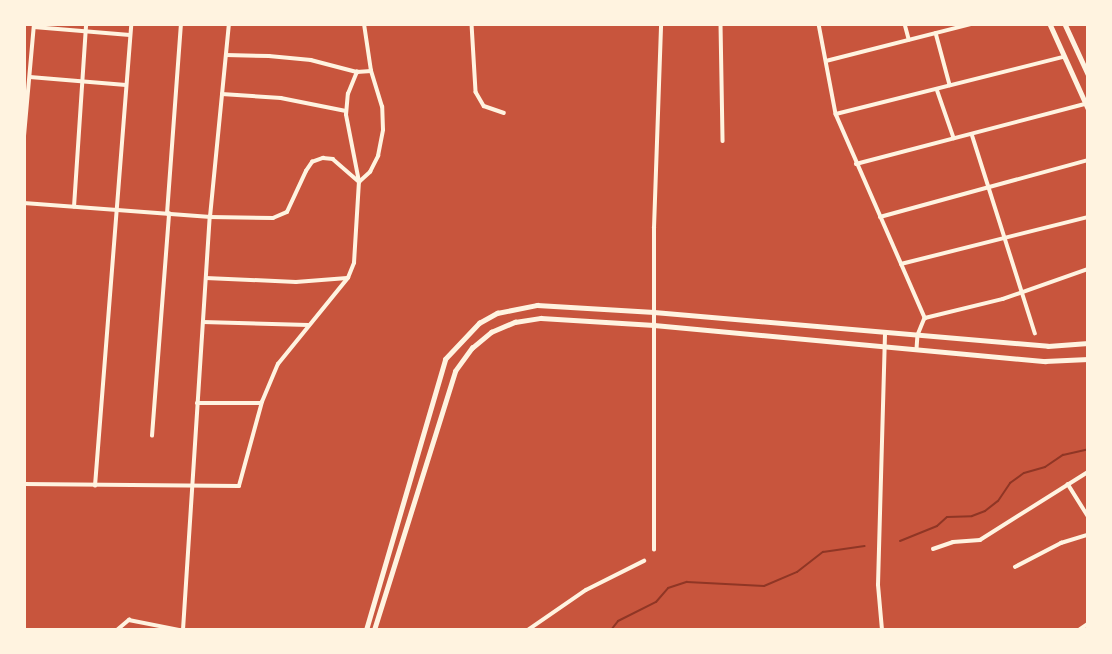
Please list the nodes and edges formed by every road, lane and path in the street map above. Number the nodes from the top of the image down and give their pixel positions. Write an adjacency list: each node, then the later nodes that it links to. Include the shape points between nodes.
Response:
1 (86, 24): 15 (street)
2 (131, 24): 17 (street)
3 (181, 24): 46 (street)
4 (229, 24): 19 (street)
5 (364, 24): 22 (street)
6 (472, 24): 33 (street, via 476,92 484,106)
7 (661, 24): 56 (street)
8 (721, 24): 38 (street)
9 (819, 24): 21 (street)
10 (905, 24): 18 (street)
11 (971, 24): 16 (street)
12 (1050, 24): 20 (main road)
13 (1065, 24): 24 (main road)
14 (34, 26): 15 (street); 25 (street)
15 (85, 31): 17 (street); 26 (street)
16 (936, 33): 18 (street); 28 (street)
17 (130, 35): 27 (street)
18 (909, 40): 21 (street)
19 (226, 55): 23 (street, via 311,61); 30 (street)
20 (1063, 57): 28 (street); 31 (main road)
21 (826, 61): 34 (street)
22 (371, 71): 23 (street); 41 (street, via 382,107 383,130 378,156)
23 (357, 72): 32 (street)
24 (1087, 74)
25 (30, 77): 26 (street); 36 (street)
26 (82, 81): 27 (street); 44 (street)
27 (126, 85): 45 (street)
28 (950, 86): 29 (street)
29 (937, 89): 34 (street); 37 (street)
30 (222, 94): 32 (street, via 281,98); 47 (street)
31 (1086, 106): 35 (street)
32 (346, 111): 41 (street)
33 (503, 113)
34 (836, 114): 40 (street)
35 (972, 134): 37 (street); 42 (street)
36 (24, 136)
37 (954, 138): 40 (street)
38 (723, 141)
39 (1087, 160): 42 (street)
40 (856, 164): 48 (street)
41 (359, 182): 47 (street, via 332,159 323,158 312,162 295,202 281,216); 54 (street, via 354,263)
42 (989, 187): 48 (street); 50 (street)
43 (24, 204): 44 (street)
44 (74, 207): 45 (street)
45 (115, 209): 46 (street); 74 (street)
46 (168, 214): 47 (street); 70 (street)
47 (210, 217): 53 (street)
48 (880, 217): 51 (street)
49 (1087, 217): 50 (street)
50 (1006, 238): 51 (street); 55 (street)
51 (901, 264): 57 (street)
52 (1087, 269): 55 (street)
53 (206, 278): 54 (street, via 296,282); 58 (street)
54 (348, 278): 59 (street)
55 (1023, 292): 57 (street); 62 (street)
56 (654, 312): 60 (street); 61 (main road); 85 (main road, via 537,305 497,313 462,338 445,359 437,381)
57 (925, 318): 63 (street)
58 (203, 322): 59 (street); 69 (street)
59 (308, 325): 68 (street, via 278,364)
60 (654, 325): 65 (main road); 79 (street); 86 (main road, via 541,318 515,321 472,348 456,371)
61 (885, 332): 63 (main road); 65 (street)
62 (1035, 333)
63 (918, 335): 64 (main road, via 1048,346); 66 (street)
64 (1087, 343)
65 (884, 345): 66 (main road); 88 (street, via 878,573)
66 (917, 348): 67 (main road, via 1045,361)
67 (1087, 359)
68 (262, 402): 69 (street); 75 (street, via 239,486)
69 (197, 403): 75 (street)
70 (152, 436)
71 (1087, 472): 73 (street)
72 (24, 484): 74 (street)
73 (1068, 484): 76 (street); 78 (street, via 980,540)
74 (95, 486): 75 (street)
75 (191, 488): 84 (street)
76 (1087, 516)
77 (1087, 535): 81 (street)
78 (933, 549)
79 (654, 550)
80 (644, 561): 87 (street, via 586,590)
81 (1015, 567)
82 (1087, 624): 89 (street)
83 (117, 629): 84 (street, via 129,621)
84 (182, 629)
85 (366, 629)
86 (374, 629)
87 (528, 629)
88 (882, 629)
89 (1079, 629)

